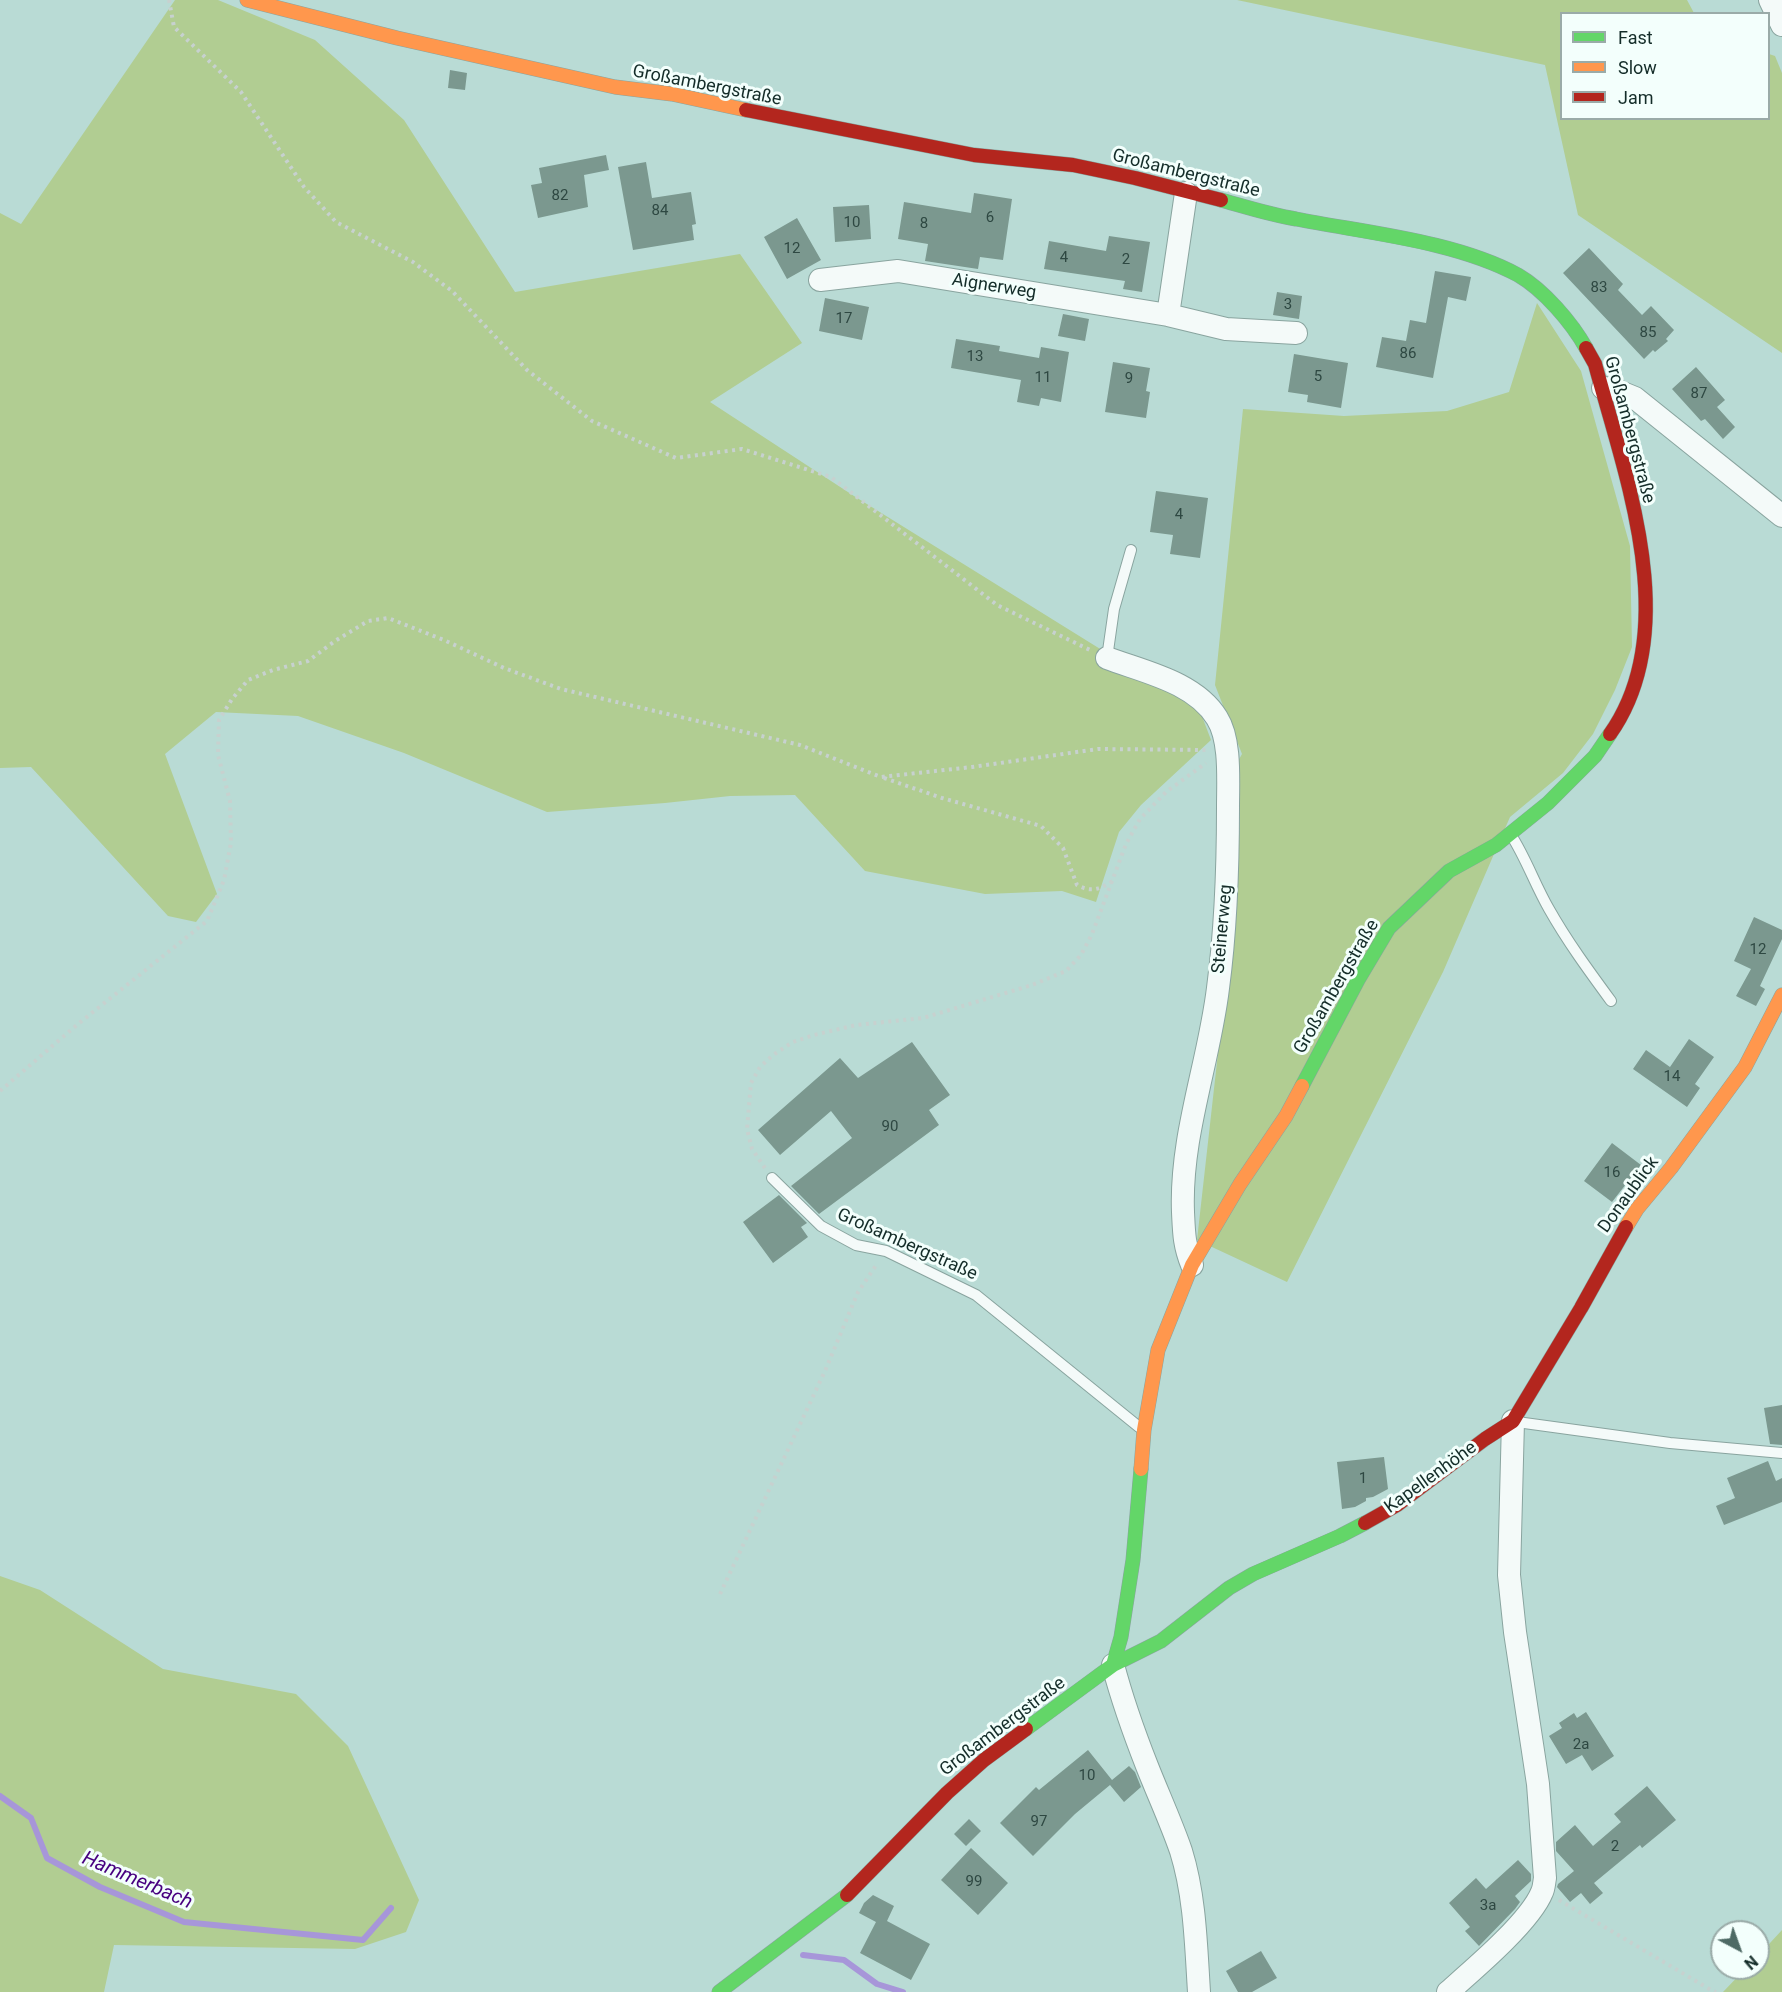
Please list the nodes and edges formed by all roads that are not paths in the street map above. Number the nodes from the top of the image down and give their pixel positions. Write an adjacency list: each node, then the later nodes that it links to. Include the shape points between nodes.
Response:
1 (247, 0): 4 (street, Großambergstraße, via 407,41 615,87 672,94 974,155 1073,165)
2 (1770, 0): 3 (street)
3 (1782, 25)
4 (1186, 193): 6 (street); 8 (street, Großambergstraße, via 1481,258 1539,290 1578,333)
5 (820, 280): 6 (street, Aignerweg, via 898,271)
6 (1168, 315): 7 (street, Aignerweg, via 1226,329)
7 (1296, 333)
8 (1603, 388): 9 (street, via 1635,398); 12 (street, Großambergstraße, via 1629,488 1644,571 1642,654 1634,687 1621,716 1595,756 1548,803)
9 (1782, 516)
10 (1131, 550): 11 (lane, via 1114,609)
11 (1107, 658): 16 (street, Steinerweg, via 1196,695 1218,718 1228,750 1228,867 1218,990 1188,1141 1182,1192 1185,1247)
12 (1510, 832): 14 (lane, via 1549,909); 16 (street, Großambergstraße, via 1496,845 1449,871 1389,928 1286,1116)
13 (1782, 995): 17 (street, Donaublick, via 1745,1068 1622,1233)
14 (1611, 1001)
15 (772, 1178): 18 (lane, Großambergstraße, via 821,1227 856,1245 886,1251 976,1295)
16 (1192, 1265): 18 (street, Großambergstraße, via 1158,1350)
17 (1513, 1421): 19 (lane, via 1670,1443); 20 (street, Kapellenhöhe, via 1397,1505 1340,1536 1253,1574 1161,1641); 23 (street, via 1509,1575 1538,1784 1544,1890 1524,1919)
18 (1144, 1430): 20 (street, Großambergstraße, via 1133,1560)
19 (1782, 1453)
20 (1113, 1665): 21 (street, Großambergstraße, via 984,1760 947,1792 845,1897 742,1981); 22 (street, via 1188,1876)
21 (719, 1992)
22 (1199, 1992)
23 (1448, 1992)

